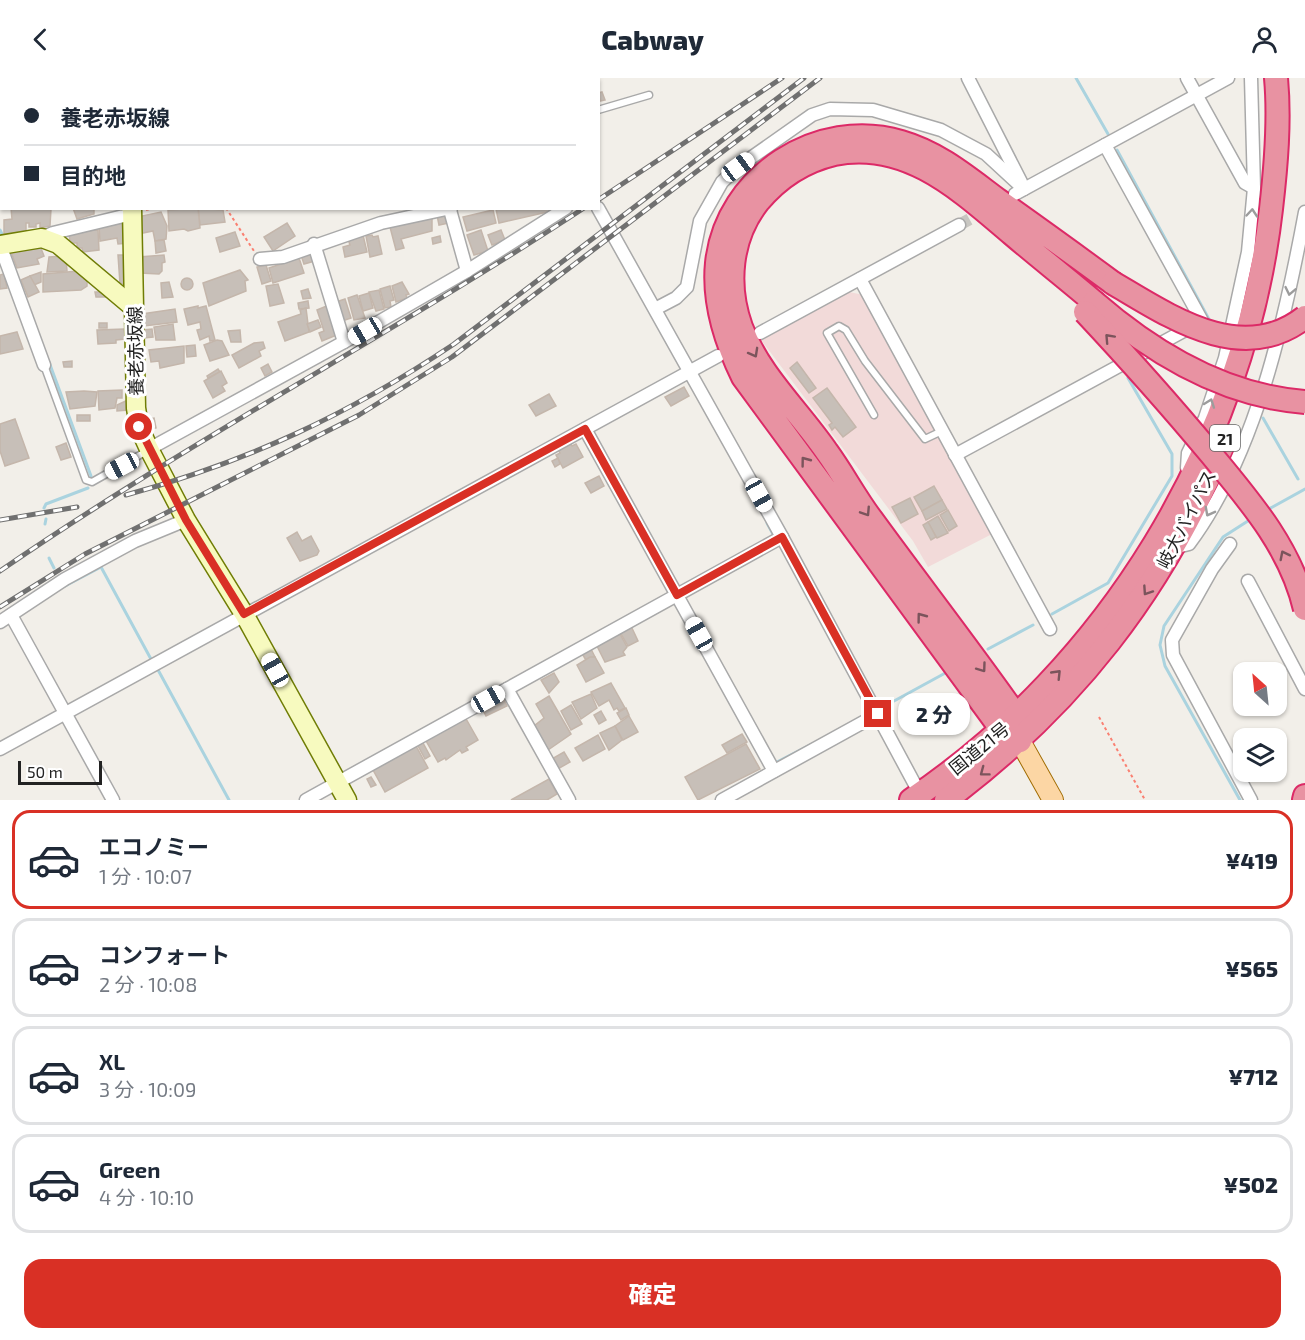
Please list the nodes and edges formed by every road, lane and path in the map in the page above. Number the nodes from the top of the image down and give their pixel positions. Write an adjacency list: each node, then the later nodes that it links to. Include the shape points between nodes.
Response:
1 (968, 78): 12 (street)
2 (1187, 78): 8 (street)
3 (1228, 78): 8 (street)
4 (1251, 78): 11 (street)
5 (1276, 78): 44 (highway, 岐大バイパス / 21, via 1274,184 1261,281 1247,336)
6 (1292, 78): 48 (highway, 岐大バイパス / 21, via 1290,184 1276,282 1247,383 1208,479)
7 (649, 95): 9 (lane)
8 (1197, 96): 10 (street); 11 (street, via 1245,183)
9 (600, 109)
10 (1105, 145): 12 (street); 43 (street, via 1202,321)
11 (1254, 188): 44 (street, one-way to 11, via 1187,468 1188,453 1216,389 1243,285)
12 (1020, 191): 30 (street, via 986,154 941,130 873,110 830,109 812,115 722,182 700,220 687,287)
13 (981, 197): 28 (highway); 28 (highway); 61 (highway, via 926,168 886,153 865,151 824,156 786,175 756,205 737,242 732,285 741,328 760,365 826,451)
14 (227, 210): 25 (path)
15 (443, 210): 23 (street, via 381,223)
16 (451, 210): 26 (street)
17 (563, 210): 26 (street)
18 (599, 210): 30 (street)
19 (132, 211): 22 (street); 29 (main road, 養老赤坂線)
20 (1305, 213): 48 (street, one-way to 48, via 1280,339 1252,416 1229,474 1200,528 1189,544)
21 (959, 225): 27 (street)
22 (42, 238): 24 (main road); 29 (main road, via 58,244)
23 (314, 244): 25 (street, via 283,257); 33 (street)
24 (0, 245): 35 (street)
25 (260, 259)
26 (466, 271): 33 (street)
27 (860, 279): 32 (street); 41 (street)
28 (1099, 297): 31 (highway, bridge, via 1237,339 1274,334); 37 (highway, via 1192,355 1244,376); 38 (highway, bridge, via 1137,338 1185,367 1237,388); 51 (highway, one-way to 28, bridge, via 1283,552 1253,506 1189,427)
29 (133, 307): 42 (main road, 養老赤坂線, via 136,408)
30 (656, 309): 36 (street)
31 (1305, 318)
32 (760, 333)
33 (344, 342): 42 (street)
34 (718, 356): 36 (street)
35 (44, 365): 42 (lane, via 86,480 92,482)
36 (690, 371): 40 (street); 46 (street)
37 (1305, 389)
38 (1305, 402)
39 (874, 415): 41 (lane, via 827,333 839,326 846,330 864,361 925,439)
40 (585, 429): 50 (street); 52 (street)
41 (942, 431): 43 (street)
42 (149, 449): 45 (main road, 養老赤坂線)
43 (955, 455): 55 (street)
44 (1192, 476): 61 (highway, 岐大バイパス / 21, one-way to 44, via 1104,619 1169,521)
45 (186, 520): 52 (main road, 養老赤坂線); 53 (street, via 135,541 75,573)
46 (782, 537): 50 (street); 59 (street)
47 (1230, 544): 74 (street, via 1172,640 1173,655)
48 (1173, 548): 61 (highway, 岐大バイパス / 21, one-way to 61, via 1119,632 1079,681)
49 (1248, 580): 57 (street)
50 (677, 595): 56 (street); 63 (street)
51 (1305, 609)
52 (244, 614): 58 (street); 64 (main road, 養老赤坂線)
53 (11, 615): 54 (street); 58 (street)
54 (0, 622)
55 (1050, 629)
56 (507, 689): 64 (street); 69 (street)
57 (1305, 689)
58 (65, 712): 62 (street); 66 (street)
59 (878, 714): 63 (street); 65 (street)
60 (1099, 717): 73 (path)
61 (1013, 729): 65 (highway, 国道21号 / 21); 71 (highway, 国道21号 / 21, one-way to 71); 72 (main road)
62 (0, 749)
63 (774, 771): 70 (street)
64 (337, 783): 67 (street); 68 (main road, 養老赤坂線)
65 (915, 797)
66 (113, 800)
67 (306, 800)
68 (347, 800)
69 (569, 800)
70 (722, 800)
71 (946, 800)
72 (1053, 800)
73 (1145, 800)
74 (1251, 800)

